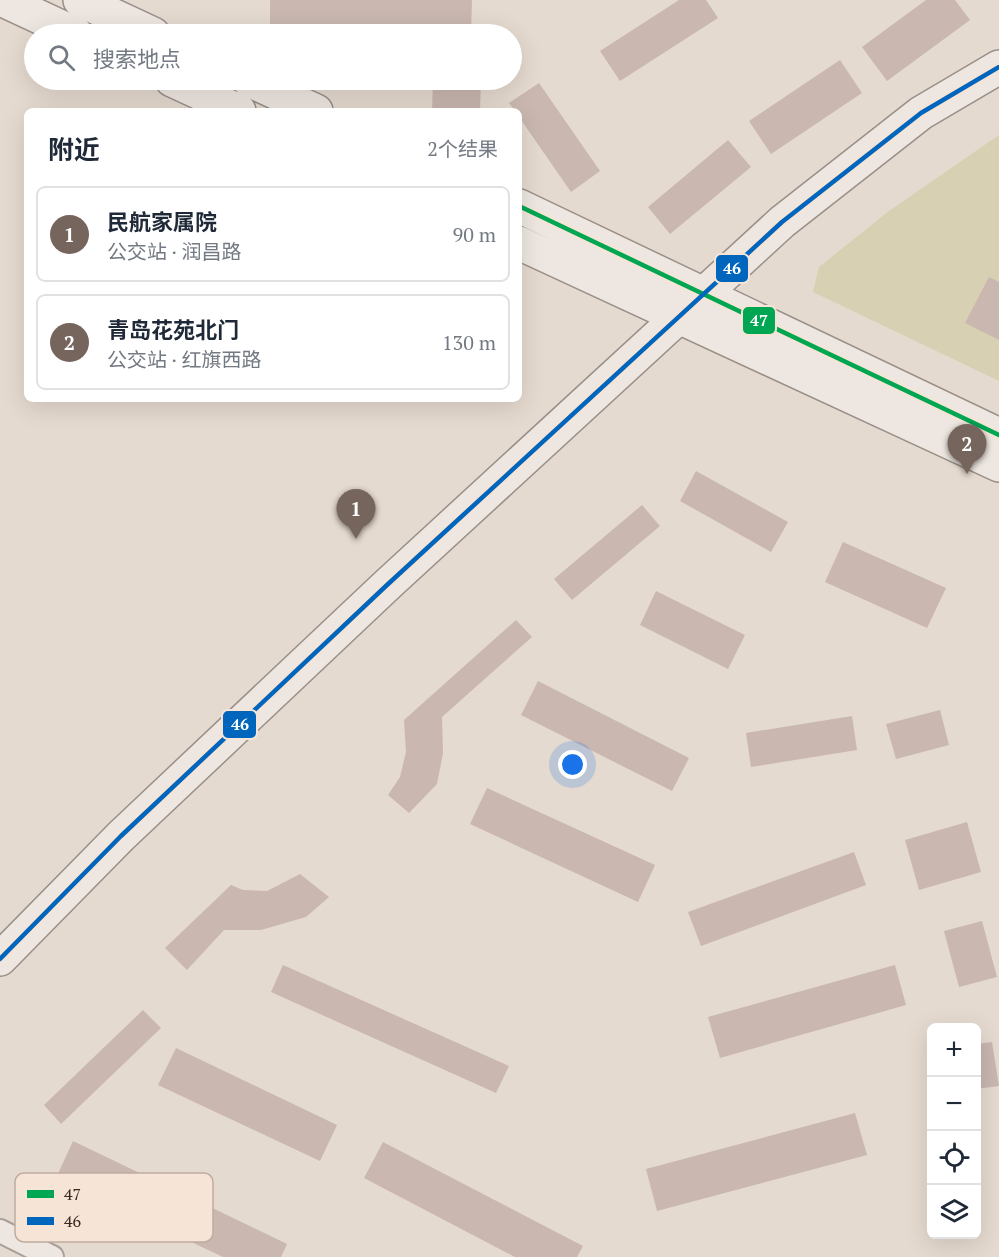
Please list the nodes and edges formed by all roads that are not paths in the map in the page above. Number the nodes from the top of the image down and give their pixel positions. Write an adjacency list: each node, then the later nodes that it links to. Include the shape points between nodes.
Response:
1 (3, 0): 3 (main road)
2 (80, 0): 4 (main road)
3 (55, 24)
4 (132, 24)
5 (999, 67): 12 (main road, via 921,113 783,222)
6 (194, 90): 8 (main road)
7 (271, 90): 9 (main road)
8 (233, 108)
9 (310, 108)
10 (522, 207): 12 (main road)
11 (522, 244): 13 (main road)
12 (705, 293): 13 (main road); 14 (main road)
13 (678, 318): 15 (main road); 16 (main road, via 121,836)
14 (999, 435)
15 (999, 465)
16 (0, 959)
17 (0, 1231): 18 (street)
18 (15, 1238)
19 (22, 1242): 20 (street)
20 (52, 1257)

